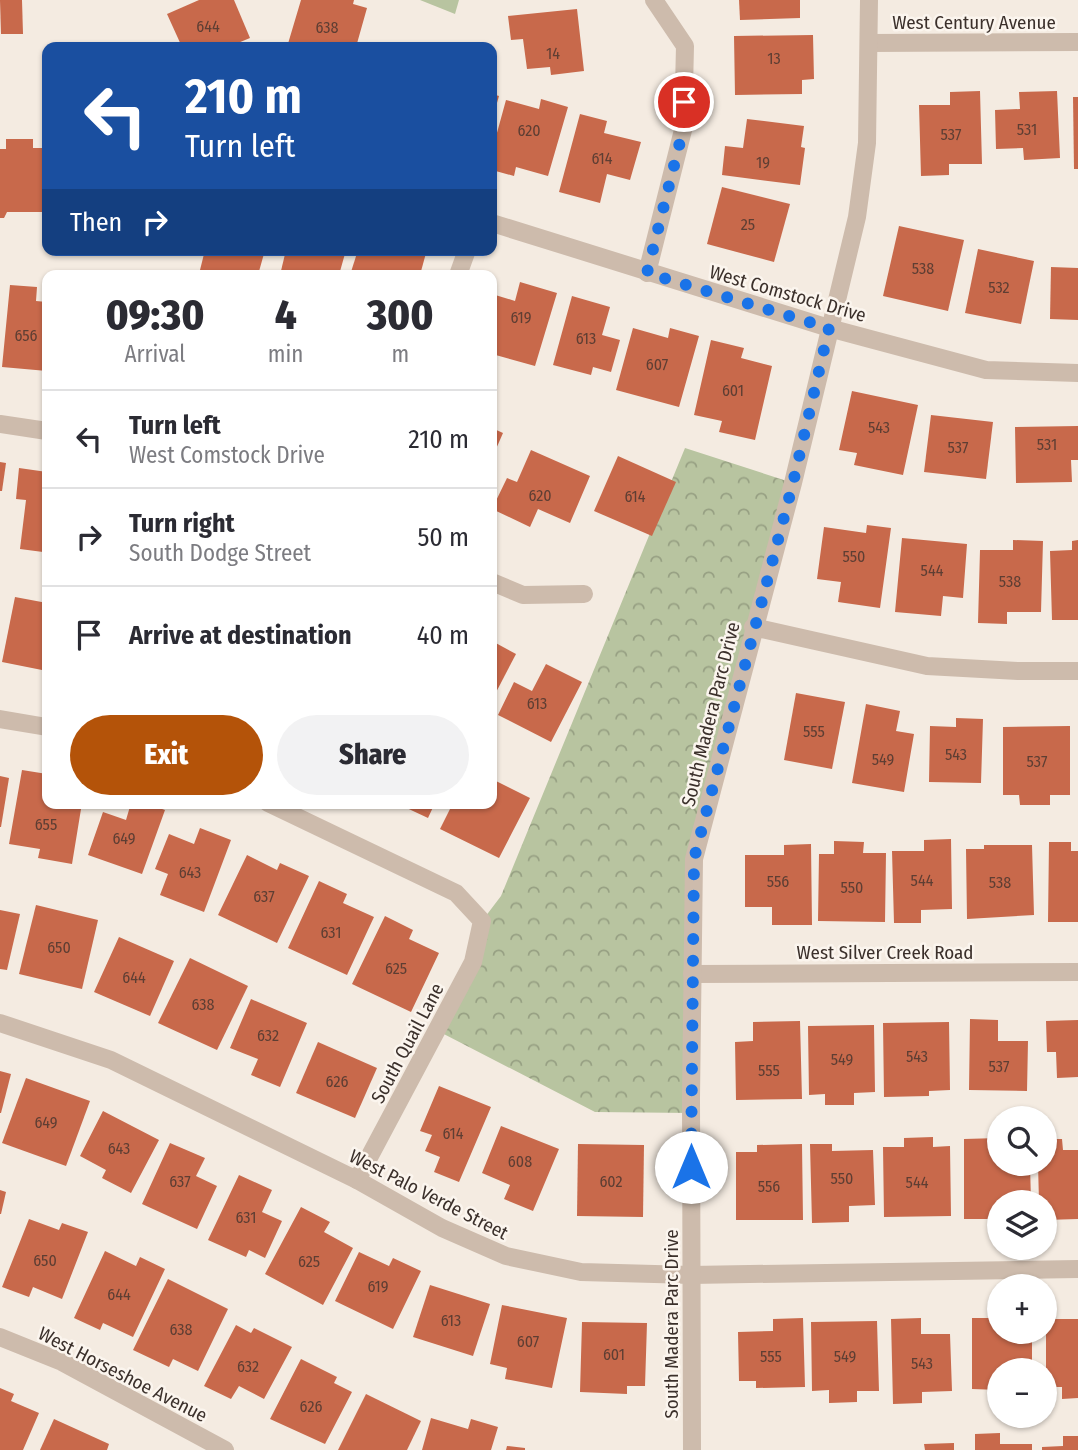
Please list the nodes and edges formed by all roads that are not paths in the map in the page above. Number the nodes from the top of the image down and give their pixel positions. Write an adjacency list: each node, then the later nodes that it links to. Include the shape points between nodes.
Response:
1 (654, 0): 6 (street, via 685,46 683,130)
2 (869, 0): 4 (street, South Madera Parc Drive)
3 (1078, 42): 4 (street, West Century Avenue)
4 (869, 43): 7 (street, South Madera Parc Drive, via 867,144 857,217)
5 (497, 225): 6 (street, West Comstock Drive)
6 (647, 273): 7 (street, West Comstock Drive)
7 (829, 328): 8 (street, West Comstock Drive, via 986,370); 13 (street, South Madera Parc Drive)
8 (1078, 373)
9 (0, 424): 10 (street)
10 (42, 429)
11 (497, 584): 12 (street, via 523,595)
12 (584, 594)
13 (753, 627): 14 (street, via 927,666); 19 (street, South Madera Parc Drive, via 694,859)
14 (1078, 671)
15 (0, 719): 16 (street)
16 (42, 726)
17 (281, 809): 21 (street, South Quail Lane, via 456,893 482,920 473,962)
18 (1078, 972): 19 (street, West Silver Creek Road)
19 (691, 974): 23 (street, South Madera Parc Drive)
20 (0, 1023): 21 (street, West Palo Verde Street, via 111,1060)
21 (357, 1180): 23 (street, West Palo Verde Street, via 442,1228 506,1256 581,1272)
22 (1078, 1269): 23 (street, West Palo Verde Street)
23 (691, 1275): 26 (street, South Madera Parc Drive)
24 (0, 1337): 25 (street, West Horseshoe Avenue, via 62,1362)
25 (225, 1450)
26 (692, 1450)

